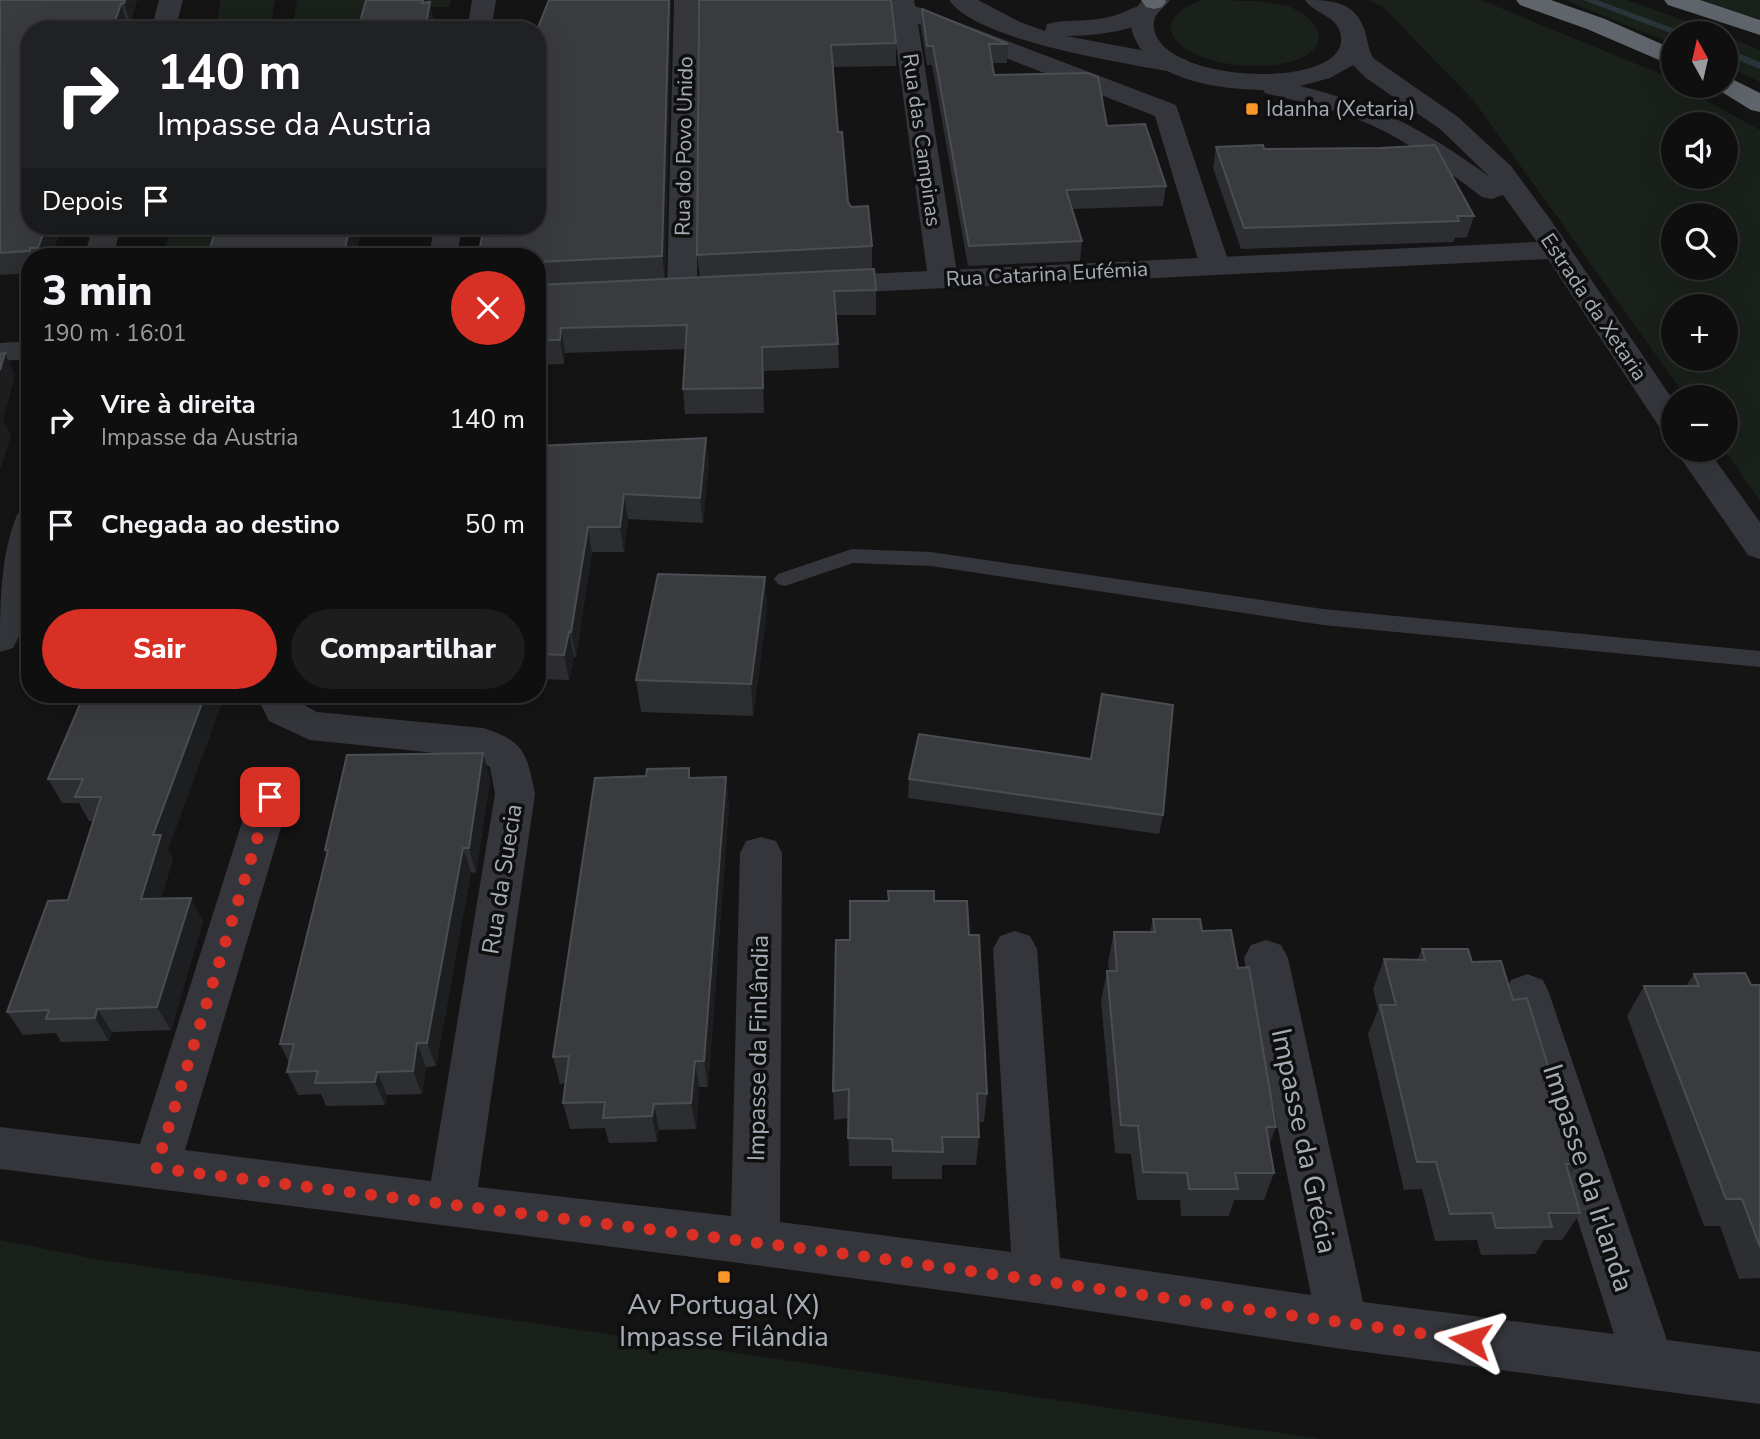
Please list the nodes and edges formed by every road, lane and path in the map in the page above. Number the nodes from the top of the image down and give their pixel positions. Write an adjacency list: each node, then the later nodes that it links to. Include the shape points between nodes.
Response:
1 (171, 0): 10 (street)
2 (484, 0): 11 (street)
3 (685, 0): 24 (street, Rua do Povo Unido)
4 (961, 0): 12 (street)
5 (1317, 0): 14 (street, Estrada da Xetaria, via 1345,18)
6 (1528, 0): 15 (highway)
7 (1676, 0): 13 (highway)
8 (1153, 3): 12 (street, via 1120,23 1093,28); 16 (street, via 1141,24 1145,39 1157,53)
9 (903, 5): 21 (street, via 1167,111); 22 (street, Rua das Campinas)
10 (165, 21)
11 (480, 21)
12 (1006, 23): 16 (street, via 1047,41)
13 (1760, 29)
14 (1354, 46): 17 (street, via 1347,57 1317,75); 20 (street, Estrada da Xetaria, via 1363,62 1388,84 1449,123 1501,173)
15 (1661, 53)
16 (1178, 65): 17 (street)
17 (1244, 82): 20 (street, Estrada da Xetaria, via 1377,118 1442,156)
18 (1738, 91): 19 (highway)
19 (1760, 104)
20 (1548, 238): 21 (street, Rua Catarina Eufémia); 27 (street, Estrada da Xetaria)
21 (1215, 267): 22 (street, Rua Catarina Eufémia)
22 (943, 279): 23 (street, Rua Catarina Eufémia)
23 (792, 286)
24 (682, 291)
25 (21, 351): 26 (street)
26 (0, 352)
27 (1661, 406)
28 (1700, 462): 29 (street)
29 (1760, 547)
30 (21, 556): 32 (street)
31 (785, 579): 33 (lane, via 852,556 932,559 1323,617)
32 (0, 639)
33 (1760, 659)
34 (278, 703): 42 (street, Rua da Suecia, via 282,711 310,726 483,743 508,759 515,793)
35 (270, 797): 41 (street)
36 (761, 853): 43 (street, Impasse da Finlândia)
37 (1016, 949): 44 (street)
38 (1266, 958): 45 (street, Impasse da Grécia)
39 (1527, 993): 46 (street, Impasse da Irlanda)
40 (0, 1148): 41 (street)
41 (156, 1168): 42 (street)
42 (451, 1206): 43 (street)
43 (755, 1242): 44 (street)
44 (1037, 1279): 45 (street)
45 (1342, 1324): 46 (street)
46 (1649, 1363): 47 (street)
47 (1760, 1378)

